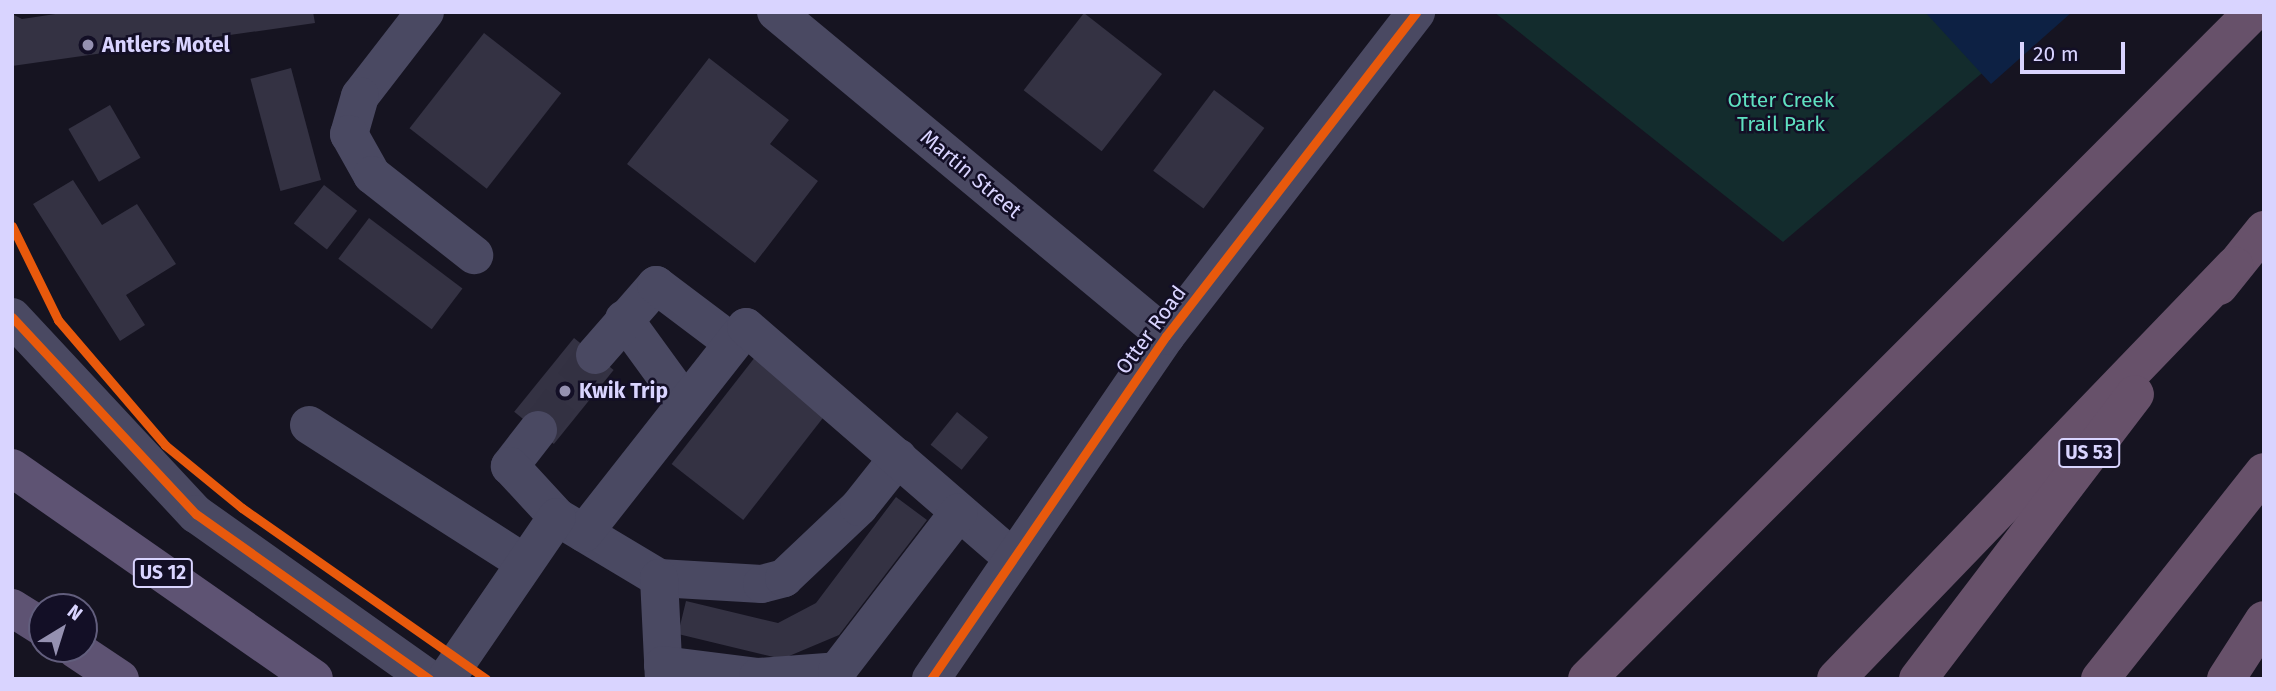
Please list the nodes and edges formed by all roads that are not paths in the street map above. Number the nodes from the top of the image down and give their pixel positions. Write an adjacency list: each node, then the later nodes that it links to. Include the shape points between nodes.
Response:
1 (425, 12): 6 (street, via 360,96 349,134 372,175)
2 (775, 12): 10 (street, Martin Street)
3 (1416, 12): 10 (street, Otter Road)
4 (2253, 12): 24 (highway)
5 (2264, 230): 7 (highway, US 53)
6 (474, 255)
7 (2234, 266): 37 (highway); 38 (highway, US 53)
8 (12, 317): 32 (street, via 197,514)
9 (624, 319): 11 (street, via 656,285); 12 (street); 13 (street)
10 (1166, 336): 21 (street, Otter Road)
11 (733, 343): 13 (street); 16 (street, via 746,327)
12 (595, 355)
13 (685, 403): 20 (street)
14 (309, 425): 22 (street)
15 (538, 430): 20 (street, via 510,466)
16 (898, 458): 19 (street); 23 (street, via 859,507 784,578 762,584)
17 (12, 468): 31 (main road, US 12)
18 (2264, 472): 39 (highway)
19 (959, 512): 21 (street); 29 (street, via 837,671 758,677)
20 (571, 525): 22 (street); 23 (street)
21 (1013, 558): 34 (street, Otter Road)
22 (525, 564): 33 (street)
23 (659, 578): 29 (street)
24 (1659, 605): 35 (highway); 36 (highway)
25 (12, 608): 26 (main road)
26 (28, 618)
27 (2264, 620): 40 (highway)
28 (96, 663): 30 (main road)
29 (664, 672)
30 (120, 679)
31 (314, 679)
32 (429, 679)
33 (446, 679)
34 (931, 679)
35 (1587, 679)
36 (1603, 679)
37 (1836, 679)
38 (1918, 679)
39 (2101, 679)
40 (2225, 679)

